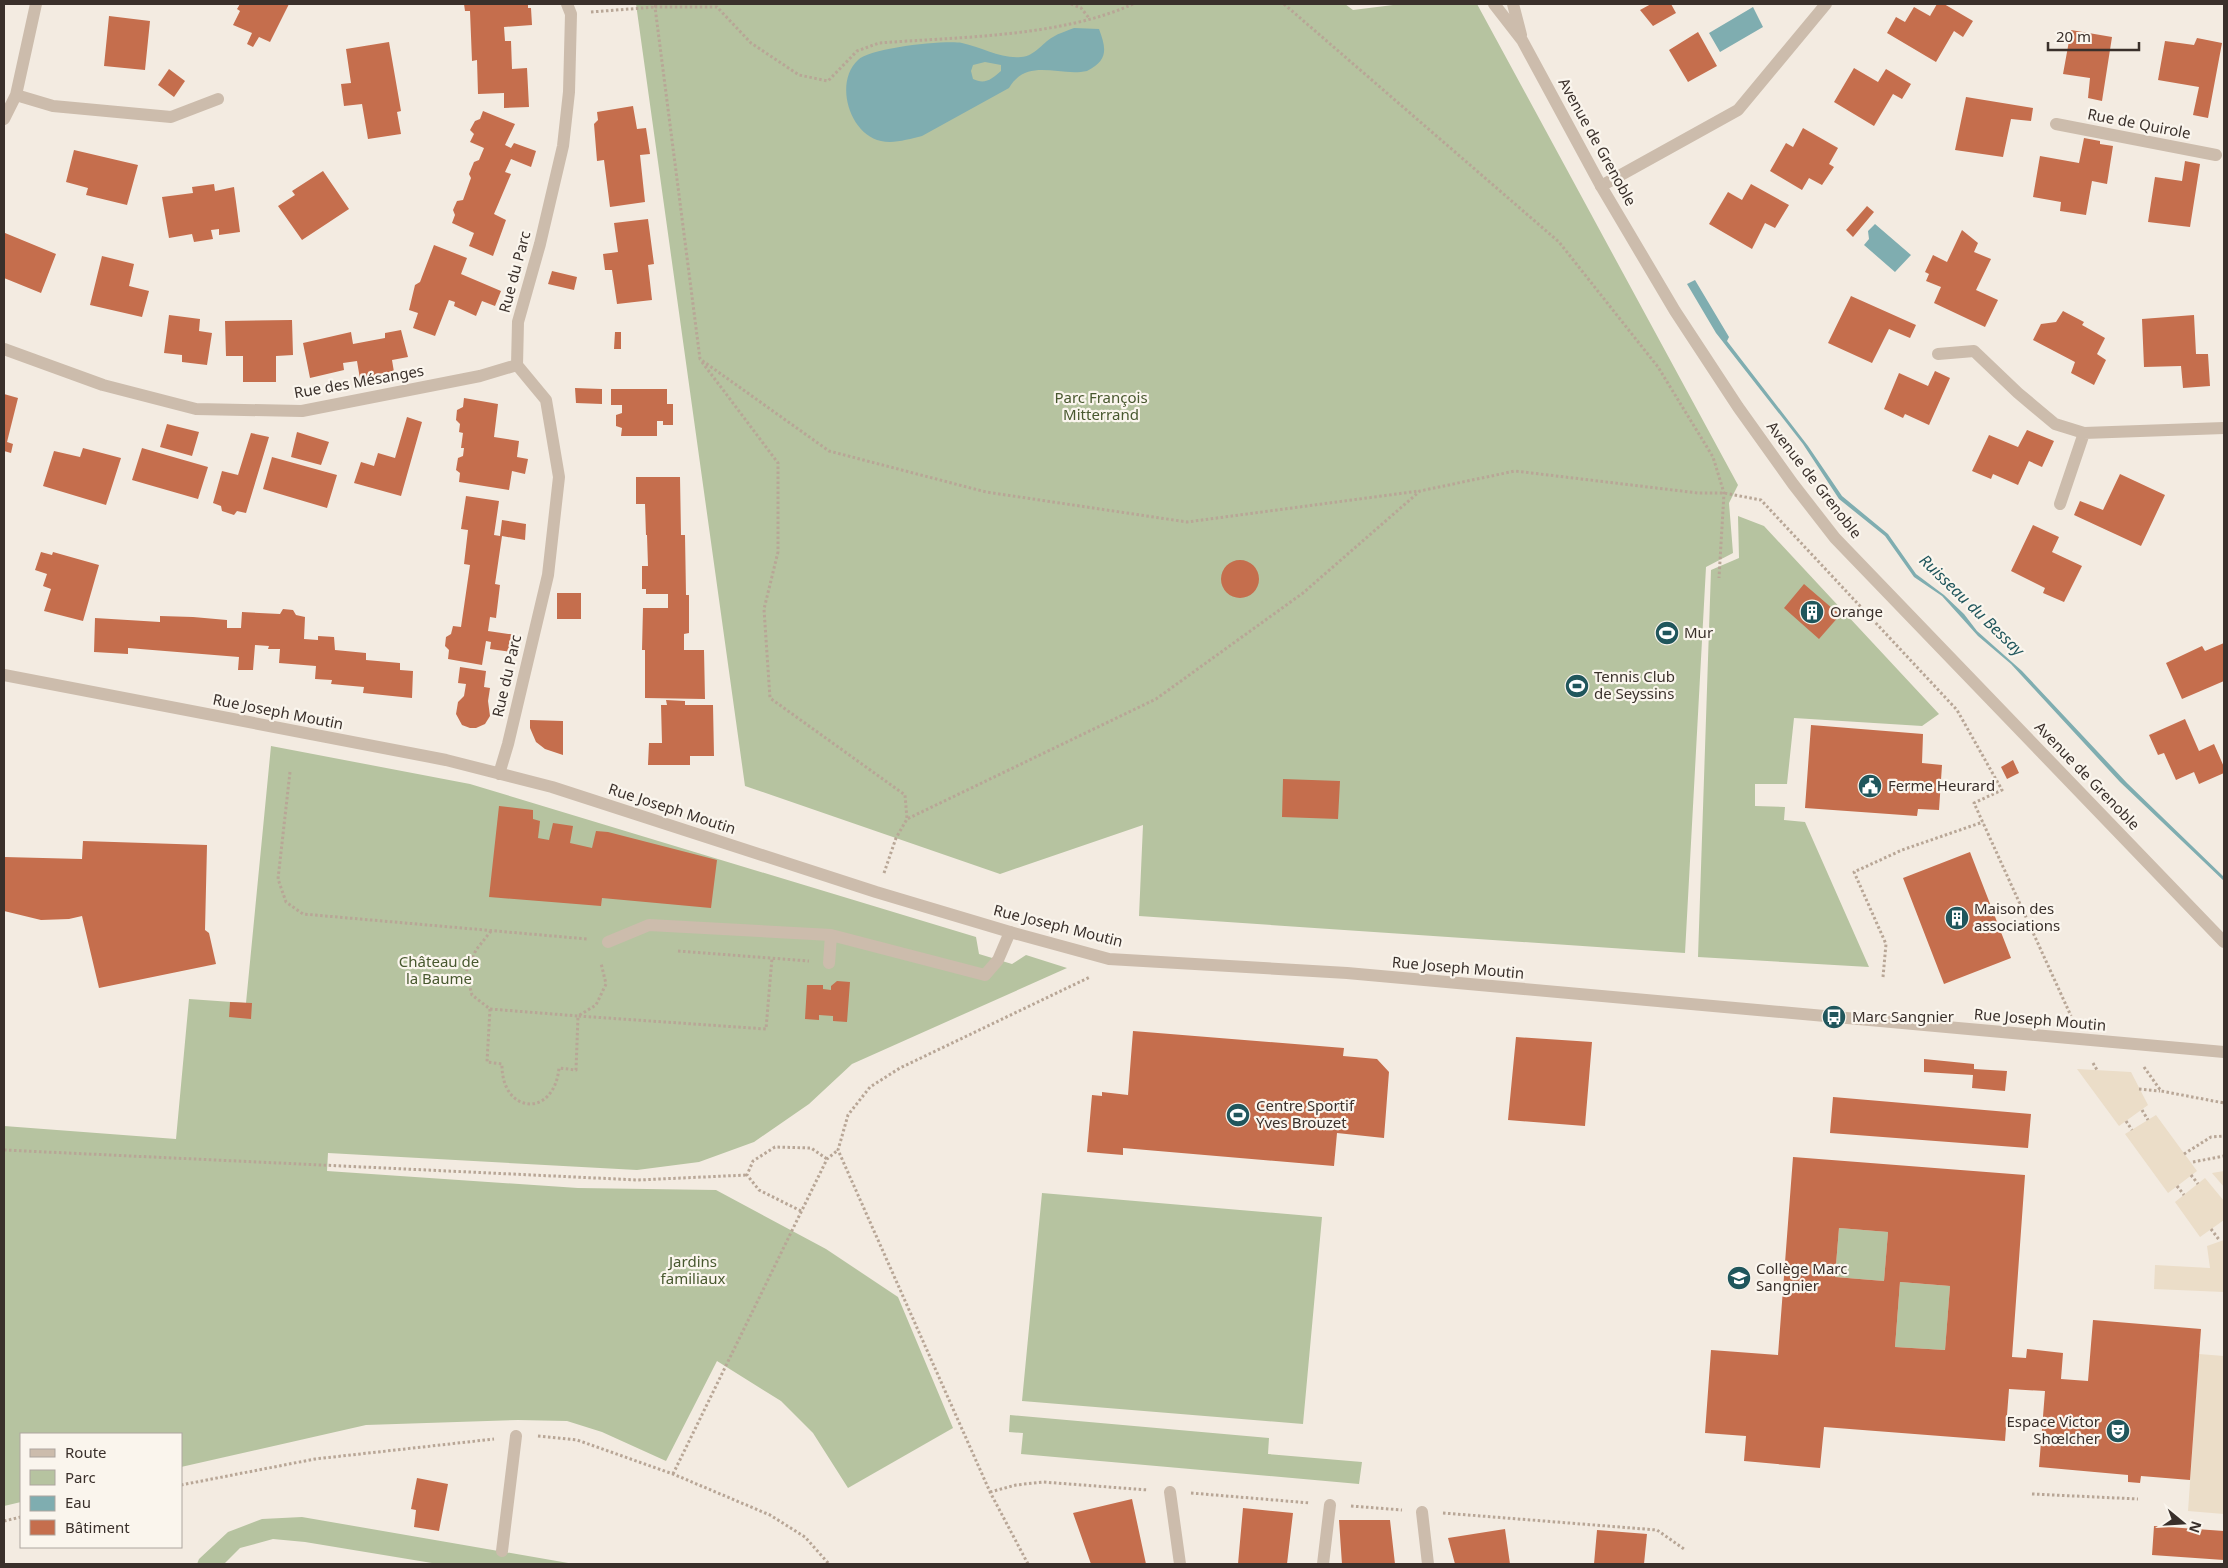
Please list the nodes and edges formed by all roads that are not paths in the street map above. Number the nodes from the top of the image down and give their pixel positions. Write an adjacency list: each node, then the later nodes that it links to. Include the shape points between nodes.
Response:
1 (36, 4): 7 (street)
2 (1494, 4): 6 (street, Avenue de Grenoble)
3 (1513, 4): 6 (street, Avenue de Grenoble)
4 (1826, 4): 12 (street, via 1738,110)
5 (569, 9): 15 (street, Rue du Parc, via 570,92 563,146 518,322)
6 (1522, 40): 12 (street, Avenue de Grenoble)
7 (16, 96): 8 (street, via 53,106 171,117); 9 (street)
8 (218, 99)
9 (4, 119)
10 (2056, 124): 11 (street, Rue de Quirole)
11 (2216, 155)
12 (1601, 186): 24 (street, Avenue de Grenoble, via 1675,311 1738,406 1835,538)
13 (4, 349): 15 (street, Rue des Mésanges, via 103,386 196,409 302,411 480,376)
14 (1938, 354): 17 (street, via 1974,351 2055,424)
15 (517, 365): 20 (street, Rue du Parc, via 546,400 559,478 548,575)
16 (2224, 428): 17 (street)
17 (2084, 433): 18 (street)
18 (2060, 504)
19 (4, 675): 20 (street, Rue Joseph Moutin, via 446,760)
20 (499, 774): 21 (street, Rue Joseph Moutin, via 552,787)
21 (1010, 932): 22 (street, via 998,960 985,975); 26 (street, Rue Joseph Moutin, via 1109,959 1338,973)
22 (830, 935): 23 (street, via 649,925); 25 (street)
23 (608, 942)
24 (2224, 942)
25 (829, 962)
26 (2224, 1052)
27 (516, 1436): 31 (street)
28 (1170, 1492): 32 (street)
29 (1330, 1504): 33 (street)
30 (1422, 1512): 34 (street)
31 (502, 1551)
32 (1180, 1564)
33 (1323, 1564)
34 (1428, 1564)

